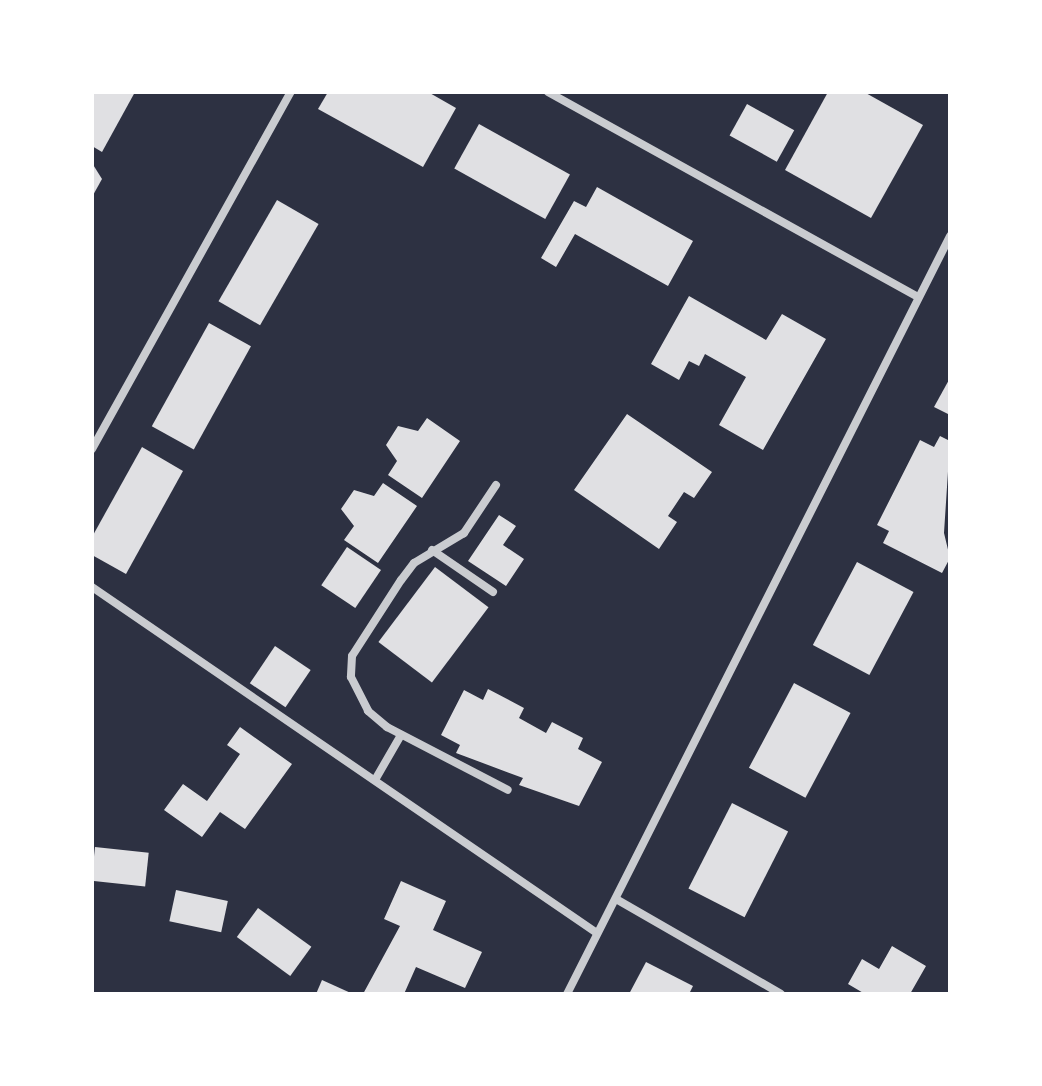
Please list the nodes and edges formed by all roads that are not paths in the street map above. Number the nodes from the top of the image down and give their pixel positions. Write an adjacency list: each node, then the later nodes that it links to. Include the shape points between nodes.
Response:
1 (291, 92): 5 (street)
2 (548, 92): 4 (street)
3 (950, 236): 4 (street)
4 (916, 296): 13 (street)
5 (92, 449)
6 (496, 485): 7 (street, via 464,533)
7 (432, 550): 9 (street); 10 (street, via 401,580 352,656 358,695)
8 (92, 587): 11 (street)
9 (493, 592)
10 (401, 735): 11 (street); 12 (street)
11 (375, 780): 14 (street)
12 (508, 790)
13 (616, 899): 14 (street); 16 (street)
14 (597, 933): 15 (street)
15 (567, 994)
16 (781, 994)

